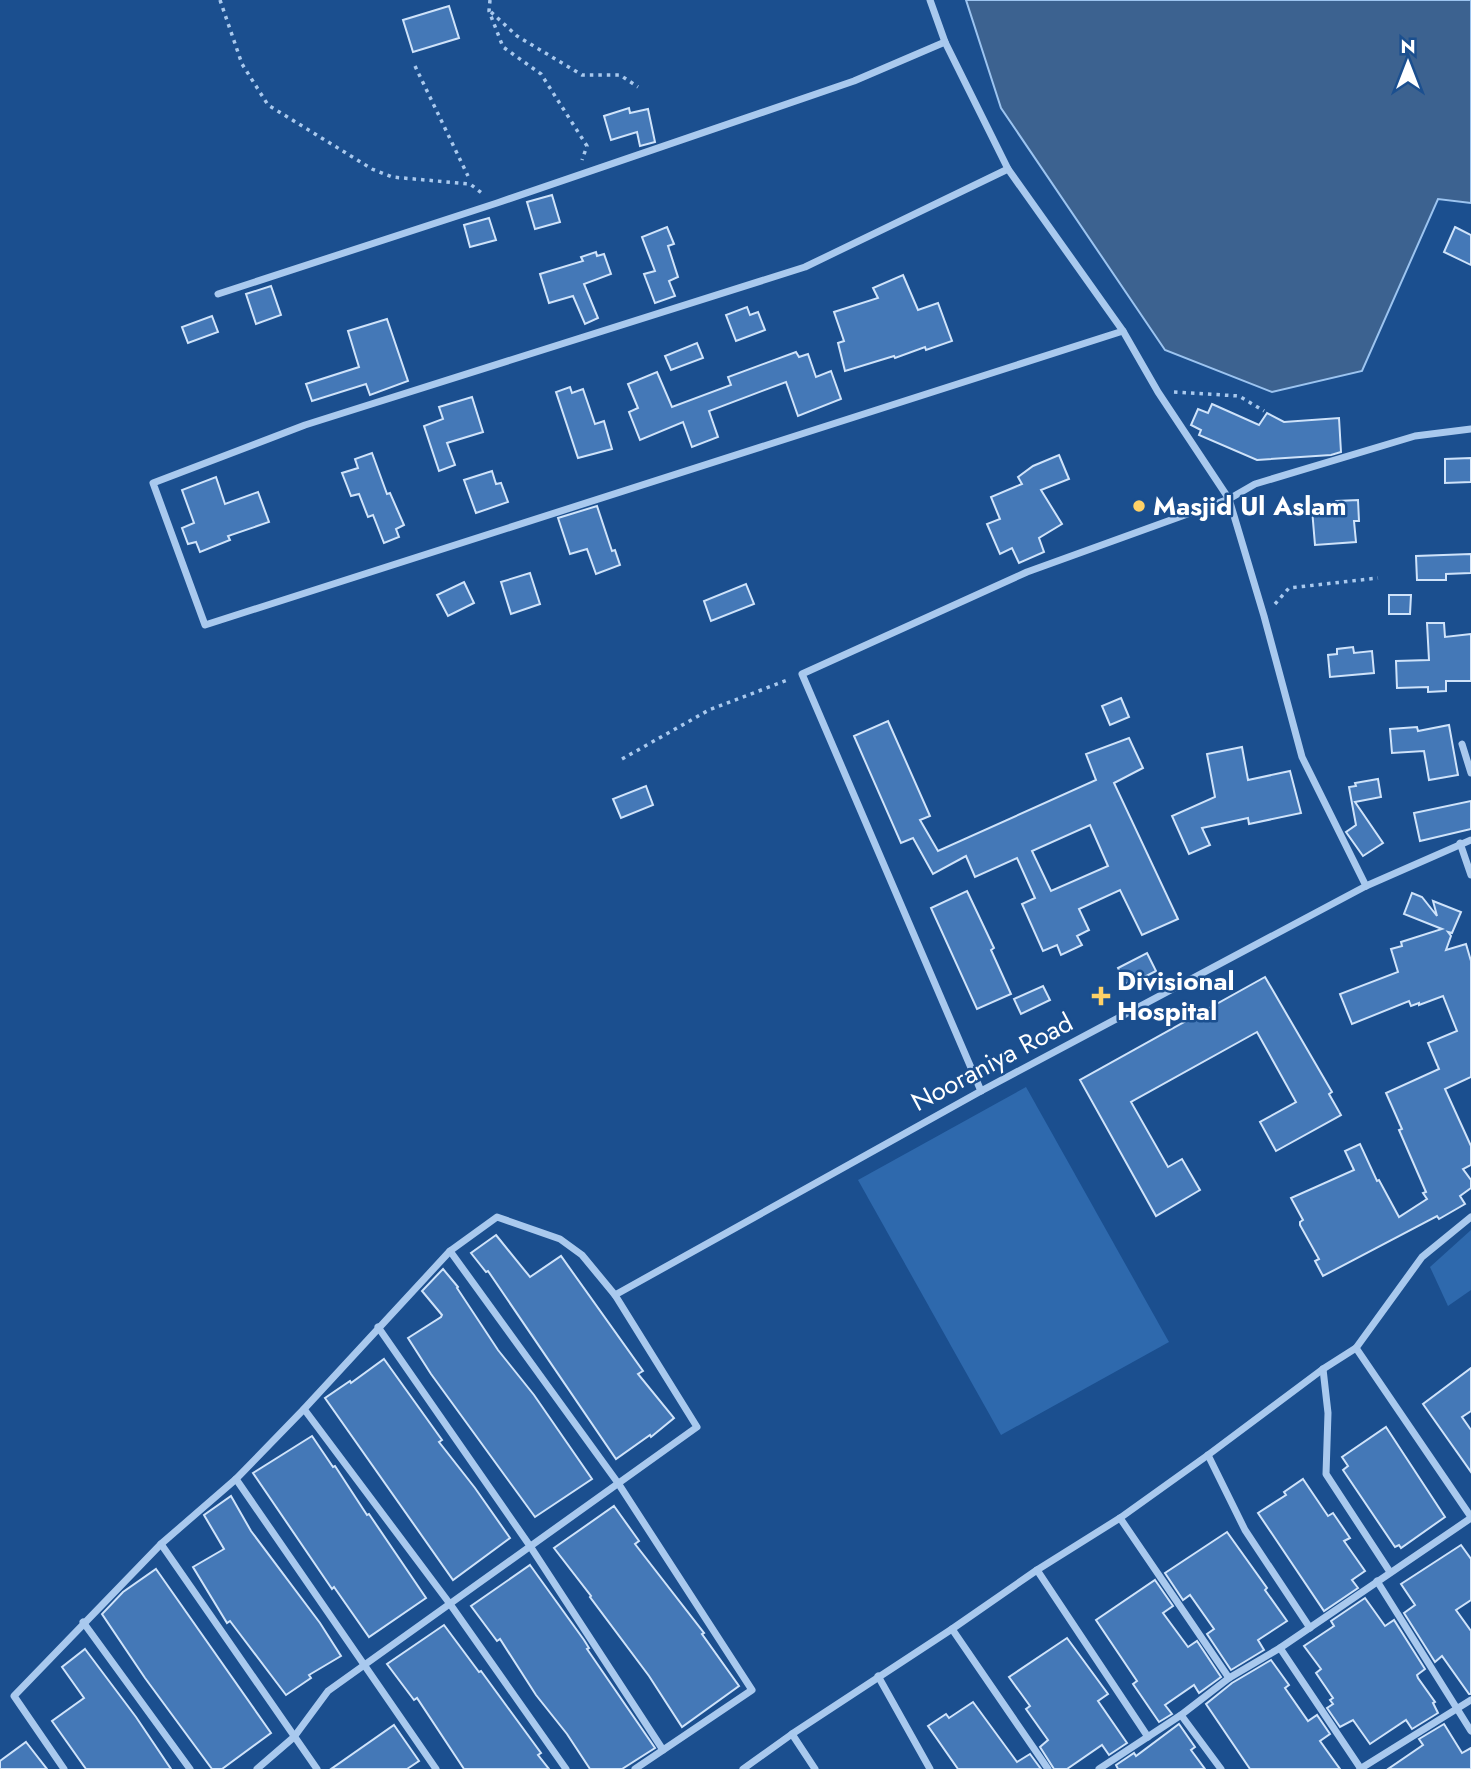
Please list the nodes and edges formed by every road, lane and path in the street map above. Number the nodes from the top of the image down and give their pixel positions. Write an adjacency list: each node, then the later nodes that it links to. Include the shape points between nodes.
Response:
1 (220, 0): 11 (path, via 242,64 268,105 372,169 392,177 470,184)
2 (489, 0): 4 (path)
3 (930, 0): 5 (street)
4 (489, 10): 7 (path, via 517,36 582,75 620,75); 10 (path, via 503,47 541,74 587,146)
5 (946, 42): 8 (street); 10 (street, via 854,81)
6 (415, 66): 9 (path)
7 (638, 86)
8 (1008, 169): 13 (street); 13 (street, via 805,267 305,425 153,483 205,625)
9 (468, 176)
10 (577, 176): 11 (street)
11 (496, 203): 12 (street)
12 (218, 294)
13 (1123, 331): 14 (street)
14 (1158, 392): 15 (path, via 1239,396); 17 (street)
15 (1264, 411)
16 (1471, 429): 17 (street, via 1415,436 1255,484)
17 (1229, 499): 19 (street); 20 (street, via 1027,572)
18 (1378, 578): 19 (path, via 1289,588)
19 (1264, 617): 27 (street, via 1302,757)
20 (802, 674): 22 (path, via 709,710); 28 (street)
21 (1462, 744): 23 (street)
22 (622, 759)
23 (1471, 773)
24 (1471, 840): 25 (street, Nooraniya Road)
25 (1460, 843): 26 (street); 27 (street, Nooraniya Road)
26 (1471, 875)
27 (1366, 886): 28 (street, Nooraniya Road)
28 (981, 1091): 31 (street, Nooraniya Road)
29 (1471, 1217): 33 (street, via 1423,1257)
30 (450, 1251): 31 (street, via 497,1217 560,1239 582,1255); 32 (street); 38 (street)
31 (615, 1295): 38 (street, via 697,1427)
32 (378, 1328): 35 (street); 42 (street)
33 (1356, 1348): 34 (street); 39 (street)
34 (1322, 1369): 36 (street); 44 (street, via 1328,1413 1326,1474)
35 (304, 1409): 37 (street); 46 (street)
36 (1209, 1455): 40 (street); 48 (street, via 1245,1530)
37 (236, 1479): 41 (street); 51 (street)
38 (618, 1483): 42 (street); 61 (street, via 752,1689)
39 (1471, 1517): 44 (street)
40 (1120, 1518): 43 (street); 53 (street)
41 (161, 1544): 47 (street); 59 (street)
42 (530, 1546): 46 (street); 61 (street)
43 (1037, 1570): 49 (street); 60 (street)
44 (1390, 1572): 45 (street)
45 (1377, 1581): 48 (street); 55 (street)
46 (450, 1604): 51 (street); 67 (street)
47 (83, 1622): 62 (street, via 14,1696); 63 (street)
48 (1310, 1628): 50 (street)
49 (952, 1629): 52 (street); 72 (street)
50 (1280, 1648): 53 (street); 75 (street)
51 (365, 1665): 59 (street, via 328,1691); 66 (street)
52 (878, 1676): 58 (street); 71 (street)
53 (1229, 1678): 56 (street)
54 (1471, 1700): 55 (street)
55 (1457, 1710): 57 (street); 75 (street)
56 (1181, 1715): 60 (street); 74 (street)
57 (1471, 1731)
58 (792, 1734): 69 (street); 70 (street)
59 (294, 1737): 64 (street); 65 (street)
60 (1148, 1737): 73 (street)
61 (663, 1750): 68 (street)
62 (64, 1769)
63 (190, 1769)
64 (257, 1769)
65 (317, 1769)
66 (436, 1769)
67 (566, 1769)
68 (635, 1769)
69 (743, 1769)
70 (815, 1769)
71 (930, 1769)
72 (1048, 1769)
73 (1099, 1769)
74 (1221, 1769)
75 (1360, 1769)

